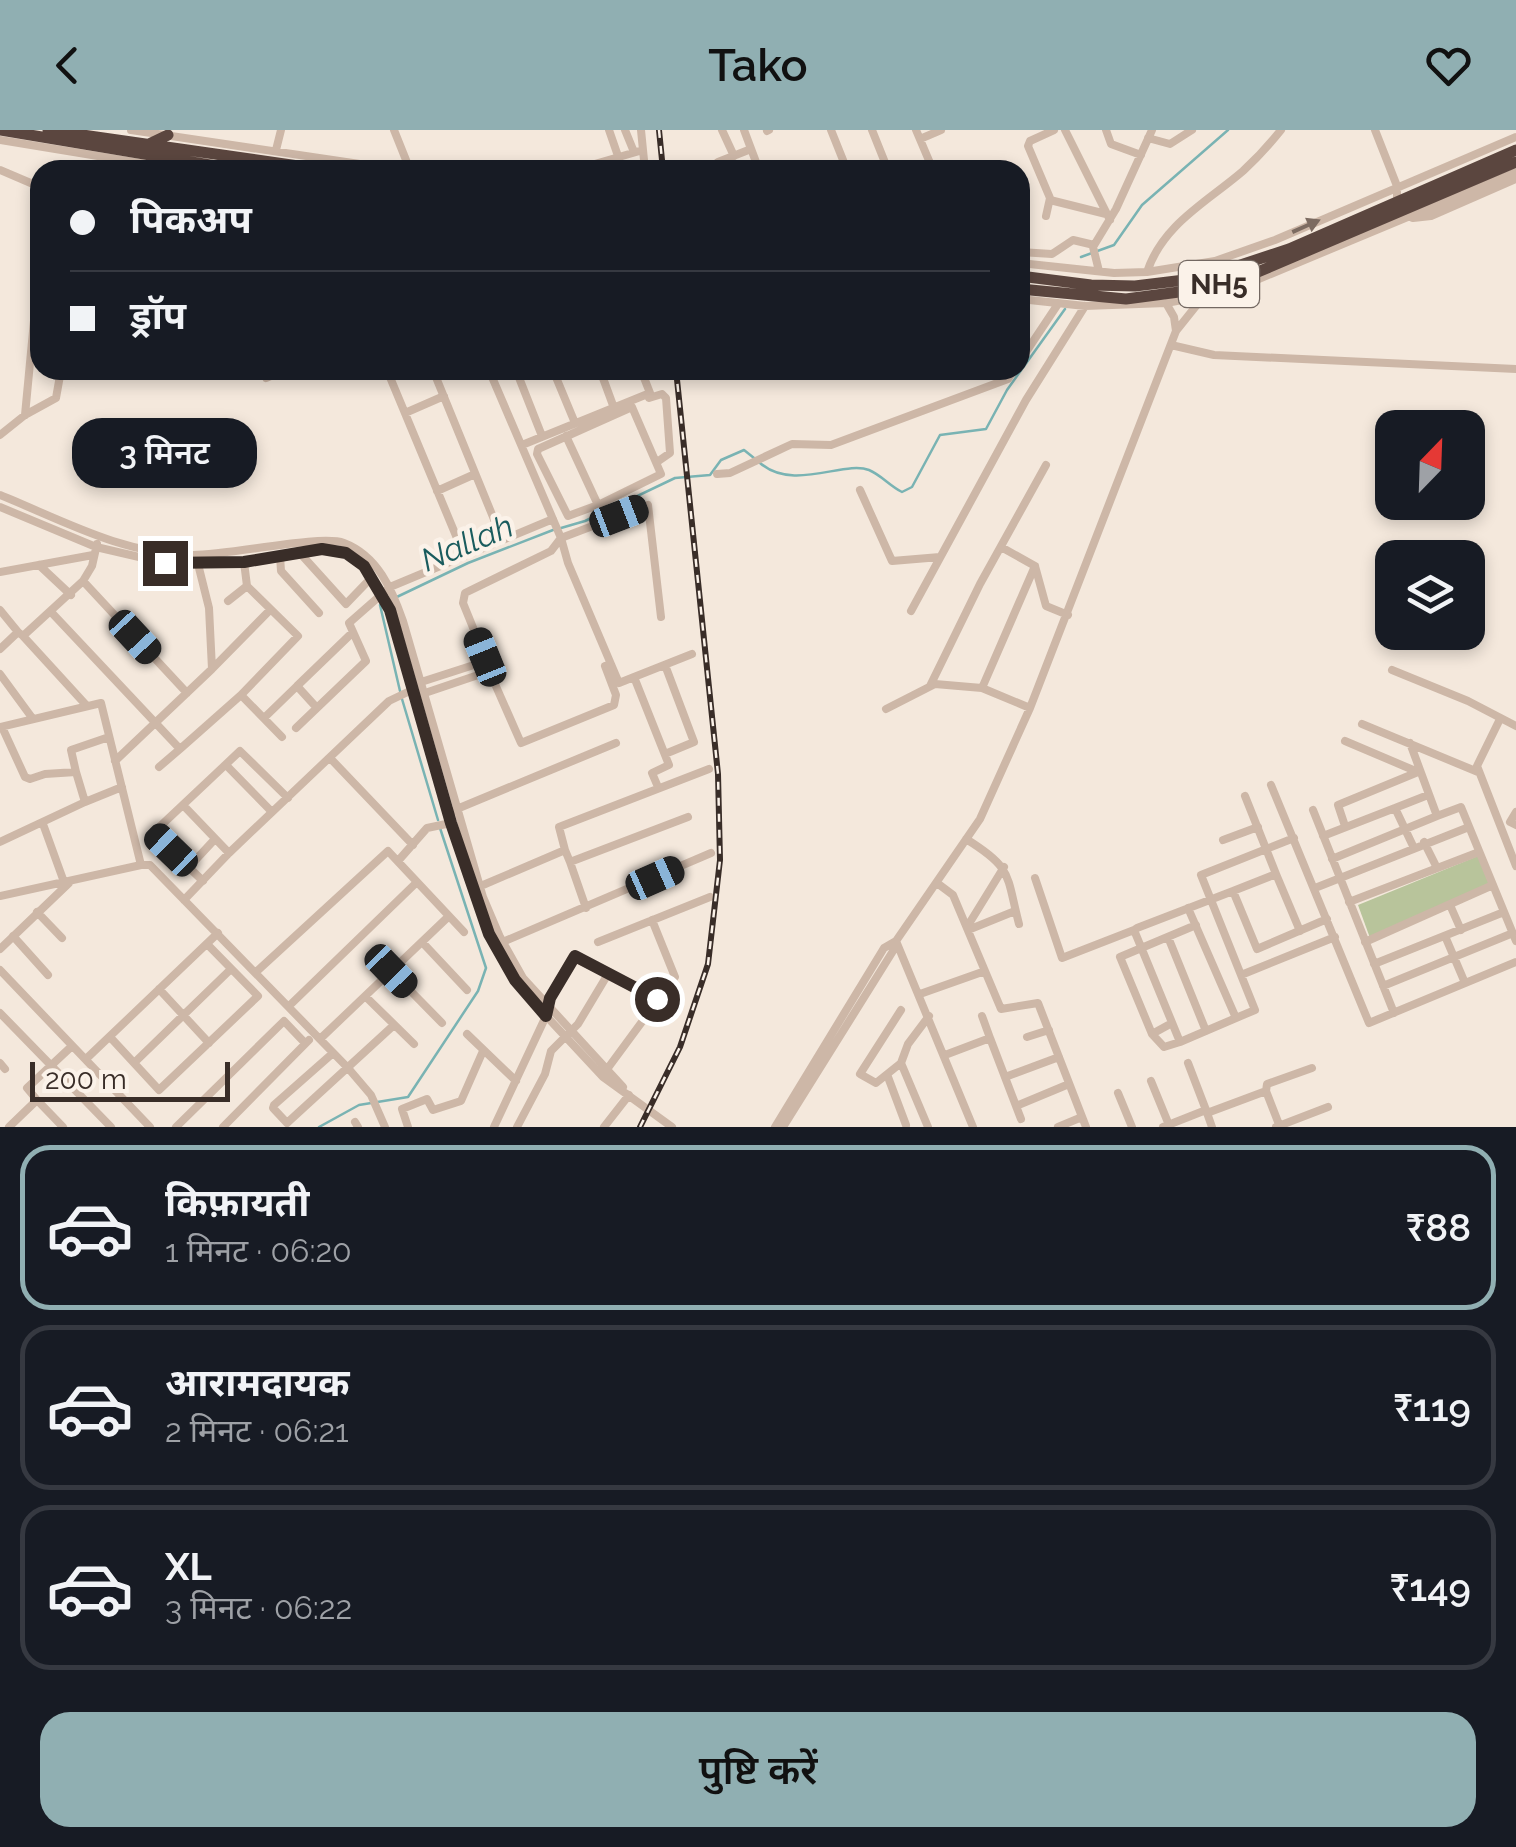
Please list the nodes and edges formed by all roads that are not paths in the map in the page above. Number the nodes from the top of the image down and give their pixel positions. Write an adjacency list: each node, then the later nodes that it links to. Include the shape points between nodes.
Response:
1 (0, 130): 28 (highway)
2 (48, 130): 27 (highway)
3 (131, 130): 24 (street)
4 (198, 130): 35 (street)
5 (280, 130): 31 (street)
6 (394, 130): 43 (street)
7 (609, 130): 37 (street)
8 (625, 130): 34 (street)
9 (641, 130): 34 (street)
10 (722, 130): 38 (street)
11 (744, 130): 30 (street)
12 (831, 130): 48 (street)
13 (872, 130): 49 (street)
14 (941, 130): 22 (street)
15 (1021, 130): 29 (street)
16 (1054, 130): 29 (street)
17 (1065, 130): 59 (street)
18 (1106, 130): 36 (street, via 1111,144)
19 (1192, 130): 23 (street, via 1170,144)
20 (1281, 130): 65 (street, via 1179,222 1153,253)
21 (1375, 130): 57 (street)
22 (918, 134): 50 (street)
23 (1150, 134): 36 (street)
24 (168, 135): 27 (highway); 35 (street)
25 (1516, 137): 57 (street)
26 (0, 140): 33 (street)
27 (147, 145): 35 (highway)
28 (88, 146): 33 (highway); 35 (highway)
29 (1028, 146): 56 (street)
30 (751, 148): 38 (street); 47 (street)
31 (276, 150): 35 (street); 42 (street)
32 (1516, 150): 57 (highway, NH5)
33 (68, 151): 39 (street)
34 (638, 151): 37 (street); 45 (street)
35 (202, 152): 40 (highway); 41 (highway)
36 (1142, 155): 59 (street)
37 (618, 156): 44 (street)
38 (734, 156): 46 (street)
39 (122, 160)
40 (219, 160)
41 (257, 160)
42 (338, 160)
43 (406, 160)
44 (605, 160)
45 (641, 160)
46 (723, 160)
47 (755, 160)
48 (842, 160)
49 (884, 160)
50 (929, 160)
51 (1516, 162): 57 (highway, NH5)
52 (0, 170): 55 (street)
53 (1516, 172): 57 (street)
54 (1516, 180): 57 (street, via 1430,216)
55 (30, 183)
56 (1050, 200): 58 (street); 59 (street)
57 (1400, 203): 60 (highway, NH5); 65 (street, one-way to 57, via 1230,256); 68 (street, via 1254,281)
58 (1046, 216)
59 (1108, 217): 61 (street)
60 (1346, 228): 66 (highway, NH5, via 1201,278 1091,286); 67 (highway, NH5, via 1246,277 1176,293 1126,299)
61 (1094, 246): 62 (street, via 1072,240 1052,254); 64 (street)
62 (1030, 253)
63 (1030, 264): 64 (street)
64 (1098, 266): 65 (street)
65 (1147, 272)
66 (1030, 277)
67 (1030, 290)
68 (1204, 296): 70 (street); 73 (street)
69 (1030, 300): 71 (street)
70 (1166, 303): 72 (street); 73 (street)
71 (1058, 304): 72 (street); 75 (street)
72 (1085, 306): 117 (street)
73 (1176, 331): 74 (street)
74 (1171, 345): 77 (street, via 1214,355); 134 (street)
75 (1030, 346)
76 (30, 362): 90 (street)
77 (1516, 369)
78 (60, 380): 90 (street, via 56,398)
79 (390, 380): 91 (street)
80 (437, 380): 87 (street)
81 (493, 380): 96 (street)
82 (520, 380): 94 (street)
83 (557, 380): 92 (street)
84 (604, 380): 89 (street)
85 (645, 380): 89 (street, via 650,393)
86 (1005, 380): 100 (street, via 831,444 792,444)
87 (444, 396): 91 (street); 99 (street)
88 (632, 407): 95 (street); 97 (street); 97 (street, via 656,394 666,398 670,454)
89 (614, 408): 92 (street)
90 (25, 414): 93 (street)
91 (405, 414): 103 (street)
92 (575, 423): 94 (street)
93 (0, 435)
94 (542, 436): 96 (street)
95 (566, 436): 101 (street, via 538,449); 106 (street)
96 (522, 445): 102 (street)
97 (657, 462): 106 (street, via 661,474)
98 (1046, 465): 112 (street)
99 (475, 474): 103 (street); 111 (street)
100 (717, 474)
101 (549, 480): 102 (street); 106 (street, via 568,516)
102 (538, 484): 108 (street)
103 (437, 490): 115 (street)
104 (860, 490): 117 (street, via 892,561)
105 (0, 495): 109 (street)
106 (598, 505)
107 (0, 506): 113 (street)
108 (553, 519): 110 (street); 111 (street)
109 (100, 537): 113 (street); 118 (street)
110 (560, 538): 135 (street, via 648,505); 140 (street, via 551,551 466,593 462,603); 147 (street, via 619,683)
111 (502, 539): 115 (street)
112 (1001, 547): 121 (street); 149 (street)
113 (95, 551): 118 (street, via 165,563); 120 (street); 124 (street)
114 (300, 552): 116 (street); 123 (street, via 346,553); 123 (street, via 346,604)
115 (464, 555): 127 (street)
116 (280, 556): 119 (street); 133 (street, via 281,571)
117 (940, 557): 131 (street)
118 (197, 559): 119 (street); 127 (street, via 334,540 360,552); 143 (street, via 209,608)
119 (244, 562): 125 (street)
120 (39, 565): 122 (street); 126 (street)
121 (1035, 566): 134 (street, via 1046,606); 150 (street)
122 (0, 572)
123 (372, 577): 127 (street)
124 (83, 581): 126 (street); 152 (street)
125 (247, 586): 128 (street); 130 (street)
126 (71, 595): 132 (street)
127 (389, 597): 136 (street, via 349,624); 151 (street)
128 (228, 601)
129 (0, 610): 137 (street)
130 (270, 610): 143 (street); 153 (street, via 298,636)
131 (910, 612)
132 (52, 613): 137 (street); 161 (street)
133 (320, 613)
134 (1068, 615): 156 (street)
135 (660, 617)
136 (353, 632): 148 (street); 155 (street, via 366,661)
137 (21, 634): 138 (street); 154 (street)
138 (0, 649)
139 (692, 654): 141 (street)
140 (482, 660): 146 (street); 146 (street, via 498,660 498,669); 151 (street)
141 (665, 665): 147 (street); 172 (street, via 694,742)
142 (605, 666): 146 (street, via 614,705 520,743)
143 (212, 670): 152 (street)
144 (1392, 670): 159 (street)
145 (0, 674): 160 (street)
146 (488, 674): 151 (street)
147 (634, 677): 172 (street)
148 (297, 686): 155 (street); 158 (street)
149 (930, 686): 150 (street); 157 (street)
150 (982, 688): 156 (street)
151 (416, 689): 173 (street, via 398,694); 191 (street)
152 (187, 693): 161 (street)
153 (241, 695): 158 (street); 171 (street)
154 (87, 706): 160 (street); 166 (street, via 100,702)
155 (316, 708): 165 (street)
156 (1030, 708): 208 (street)
157 (886, 709)
158 (264, 718): 167 (street)
159 (1500, 718): 163 (street); 180 (street)
160 (33, 719): 164 (street)
161 (156, 724): 171 (street); 174 (street)
162 (1362, 724): 170 (street)
163 (1516, 726)
164 (1, 727): 178 (street, via 24,777)
165 (296, 728)
166 (109, 736): 174 (street); 178 (street, via 71,750)
167 (282, 737)
168 (1345, 741): 179 (street)
169 (616, 743): 191 (street)
170 (1410, 744): 179 (street); 180 (street)
171 (180, 749): 176 (street)
172 (664, 754): 183 (street, via 669,765 652,773)
173 (330, 758): 186 (street); 212 (street)
174 (115, 761): 182 (street)
175 (226, 765): 186 (street, via 243,752); 188 (street); 192 (street)
176 (159, 767)
177 (709, 769): 183 (street)
178 (76, 772): 187 (street)
179 (1418, 772): 184 (street); 199 (street, via 1338,805)
180 (1478, 772): 223 (street)
181 (1271, 785): 207 (street)
182 (122, 787): 187 (street); 205 (street)
183 (658, 787): 215 (street, via 558,827)
184 (1428, 795): 189 (street); 194 (street)
185 (1245, 796): 200 (street)
186 (288, 798): 192 (street)
187 (85, 802): 197 (street)
188 (182, 805): 203 (street); 206 (street)
189 (1395, 808): 199 (street); 202 (street)
190 (1313, 810): 204 (street)
191 (452, 811): 196 (street); 235 (street)
192 (272, 812): 216 (street)
193 (1516, 812): 198 (street, via 1510,822)
194 (1437, 816): 201 (street, via 1461,808); 202 (street)
195 (688, 817): 221 (street)
196 (451, 823): 212 (street, via 427,828); 235 (street)
197 (44, 824): 210 (street); 230 (street)
198 (1516, 825)
199 (1345, 826): 204 (street)
200 (1258, 827): 209 (street); 214 (street)
201 (1469, 827): 211 (street); 217 (street)
202 (1404, 828): 213 (street); 219 (street)
203 (153, 833): 205 (street); 224 (street)
204 (1323, 836): 219 (street)
205 (134, 837): 222 (street)
206 (216, 838): 216 (street); 224 (street)
207 (1294, 838): 214 (street); 236 (street)
208 (966, 839): 225 (street); 233 (street)
209 (1223, 840)
210 (0, 842)
211 (1424, 842): 213 (street); 226 (street)
212 (413, 844): 220 (street)
213 (1414, 846): 229 (street)
214 (1266, 849): 227 (street); 241 (street, via 1201,875)
215 (565, 850): 221 (street); 235 (street)
216 (229, 852): 231 (street)
217 (1479, 852): 226 (street); 234 (street)
218 (711, 853): 244 (street)
219 (1332, 859): 229 (street)
220 (398, 861): 232 (street); 285 (street, via 388,851)
221 (570, 862): 244 (street)
222 (141, 864): 230 (street); 240 (street)
223 (1516, 866)
224 (189, 867): 231 (street)
225 (1004, 867): 246 (street); 256 (street)
226 (1437, 868): 242 (street)
227 (1276, 874): 237 (street); 259 (street)
228 (1035, 878): 257 (street, via 1062,958)
229 (1340, 878): 236 (street); 242 (street)
230 (68, 881): 238 (street); 247 (street)
231 (203, 881): 240 (street)
232 (417, 882): 249 (street); 298 (street)
233 (937, 884): 256 (street, via 953,895); 268 (street)
234 (1493, 885): 243 (street); 248 (street)
235 (476, 888): 273 (street)
236 (1315, 888): 251 (street)
237 (1232, 891): 241 (street); 277 (street)
238 (0, 896)
239 (710, 897): 252 (street)
240 (184, 900): 261 (street)
241 (1210, 900): 245 (street); 288 (street)
242 (1349, 902): 271 (street)
243 (1450, 905): 253 (street); 258 (street)
244 (586, 908): 273 (street)
245 (1188, 908): 250 (street); 255 (street)
246 (1016, 911): 254 (street); 256 (street)
247 (37, 912): 262 (street); 267 (street)
248 (1504, 912): 258 (street); 266 (street)
249 (449, 916): 260 (street); 269 (street)
250 (1166, 917): 257 (street); 263 (street)
251 (1328, 919): 259 (street); 265 (street)
252 (652, 920): 270 (street); 296 (street, via 675,974)
253 (1416, 922): 271 (street); 274 (street)
254 (1019, 924)
255 (1196, 925): 263 (street); 306 (street)
256 (968, 929): 284 (street)
257 (1134, 930): 275 (street)
258 (1461, 930): 264 (street)
259 (1300, 931): 277 (street)
260 (464, 932)
261 (218, 934): 272 (street); 285 (street)
262 (13, 936): 276 (street); 287 (street)
263 (1170, 936): 275 (street); 312 (street)
264 (1446, 936): 274 (street); 278 (street)
265 (1335, 937): 281 (street); 301 (street, via 1370,1023)
266 (1514, 937): 278 (street)
267 (62, 938)
268 (896, 941): 294 (street); 349 (street); 369 (street, via 884,948)
269 (422, 942): 283 (street); 293 (street)
270 (598, 942)
271 (1365, 942): 280 (street)
272 (207, 944): 282 (street); 292 (street)
273 (498, 944): 297 (street); 303 (street, via 521,989)
274 (1424, 944): 280 (street)
275 (1142, 948): 308 (street); 314 (street, via 1120,957)
276 (0, 949)
277 (1257, 949): 281 (street)
278 (1454, 956): 290 (street); 291 (street)
279 (1516, 962): 290 (street)
280 (1374, 964): 291 (street)
281 (1264, 966): 288 (street)
282 (232, 969): 302 (street); 320 (street, via 258,996)
283 (391, 971): 295 (street); 309 (street)
284 (985, 971): 294 (street); 311 (street, via 1001,1009 1038,1003)
285 (256, 972): 298 (street)
286 (608, 974): 296 (street); 297 (street, via 575,956); 315 (street)
287 (48, 975)
288 (1241, 975): 306 (street, via 1255,1010)
289 (2, 976): 324 (street)
290 (1466, 983): 301 (street)
291 (1383, 986): 301 (street)
292 (160, 989): 302 (street); 317 (street)
293 (467, 990)
294 (920, 994): 304 (street)
295 (365, 996): 310 (street); 316 (street)
296 (657, 999): 336 (street)
297 (547, 1004): 303 (street); 315 (street)
298 (292, 1009): 307 (street); 316 (street)
299 (901, 1010): 337 (street, via 860,1074 876,1084)
300 (0, 1013): 333 (street)
301 (1394, 1013)
302 (184, 1015): 320 (street); 330 (street)
303 (546, 1016): 315 (street); 340 (street)
304 (928, 1016): 327 (street); 331 (street)
305 (982, 1016): 319 (street)
306 (1236, 1018): 312 (street)
307 (284, 1022): 322 (street); 361 (street)
308 (1172, 1022): 314 (street); 321 (street)
309 (442, 1023)
310 (394, 1025): 323 (street); 334 (street)
311 (1049, 1030): 318 (street); 328 (street)
312 (1206, 1031): 321 (street)
313 (467, 1034): 326 (street)
314 (1152, 1034): 321 (street, via 1164,1047)
315 (568, 1035): 336 (street); 366 (street, via 550,1051)
316 (318, 1036): 322 (street); 325 (street)
317 (110, 1037): 329 (street); 330 (street)
318 (1027, 1037)
319 (990, 1038): 327 (street); 338 (street)
320 (209, 1042): 330 (street, via 159,1090)
321 (1180, 1042)
322 (305, 1043): 362 (street)
323 (414, 1044)
324 (72, 1046): 329 (street); 333 (street)
325 (333, 1052): 334 (street); 334 (street, via 274,1105 284,1121)
326 (482, 1052): 340 (street); 348 (street, via 461,1101 433,1110 427,1100)
327 (944, 1055): 373 (street)
328 (1059, 1057): 338 (street); 341 (street)
329 (86, 1059): 360 (street)
330 (134, 1063)
331 (901, 1063): 337 (street); 352 (street)
332 (1188, 1063): 350 (street)
333 (53, 1064): 345 (street, via 27,1088); 359 (street)
334 (348, 1068): 351 (street)
335 (1312, 1068): 342 (street, via 1267,1084)
336 (605, 1073): 343 (street)
337 (888, 1077): 356 (street)
338 (1005, 1077): 346 (street)
339 (1151, 1080): 357 (street)
340 (516, 1081): 365 (street)
341 (1069, 1084): 346 (street); 353 (street)
342 (1266, 1091): 350 (street); 378 (street)
343 (628, 1094): 367 (street); 368 (street)
344 (1118, 1094): 376 (street)
345 (37, 1100): 355 (street); 358 (street)
346 (1016, 1106): 354 (street)
347 (1328, 1108): 378 (street)
348 (402, 1109): 351 (street); 364 (street)
349 (791, 1112): 370 (street); 371 (street)
350 (1207, 1112): 357 (street); 377 (street)
351 (379, 1113): 363 (street)
352 (924, 1117): 356 (street); 372 (street)
353 (1082, 1117): 374 (street); 375 (street)
354 (1021, 1119)
355 (12, 1126)
356 (903, 1126)
357 (1166, 1126)
358 (62, 1127)
359 (111, 1127)
360 (150, 1127)
361 (176, 1127)
362 (223, 1127)
363 (385, 1127)
364 (408, 1127)
365 (494, 1127)
366 (517, 1127)
367 (604, 1127)
368 (672, 1127)
369 (775, 1127)
370 (783, 1127)
371 (797, 1127)
372 (928, 1127)
373 (973, 1127)
374 (1058, 1127)
375 (1086, 1127)
376 (1132, 1127)
377 (1212, 1127)
378 (1279, 1127)

